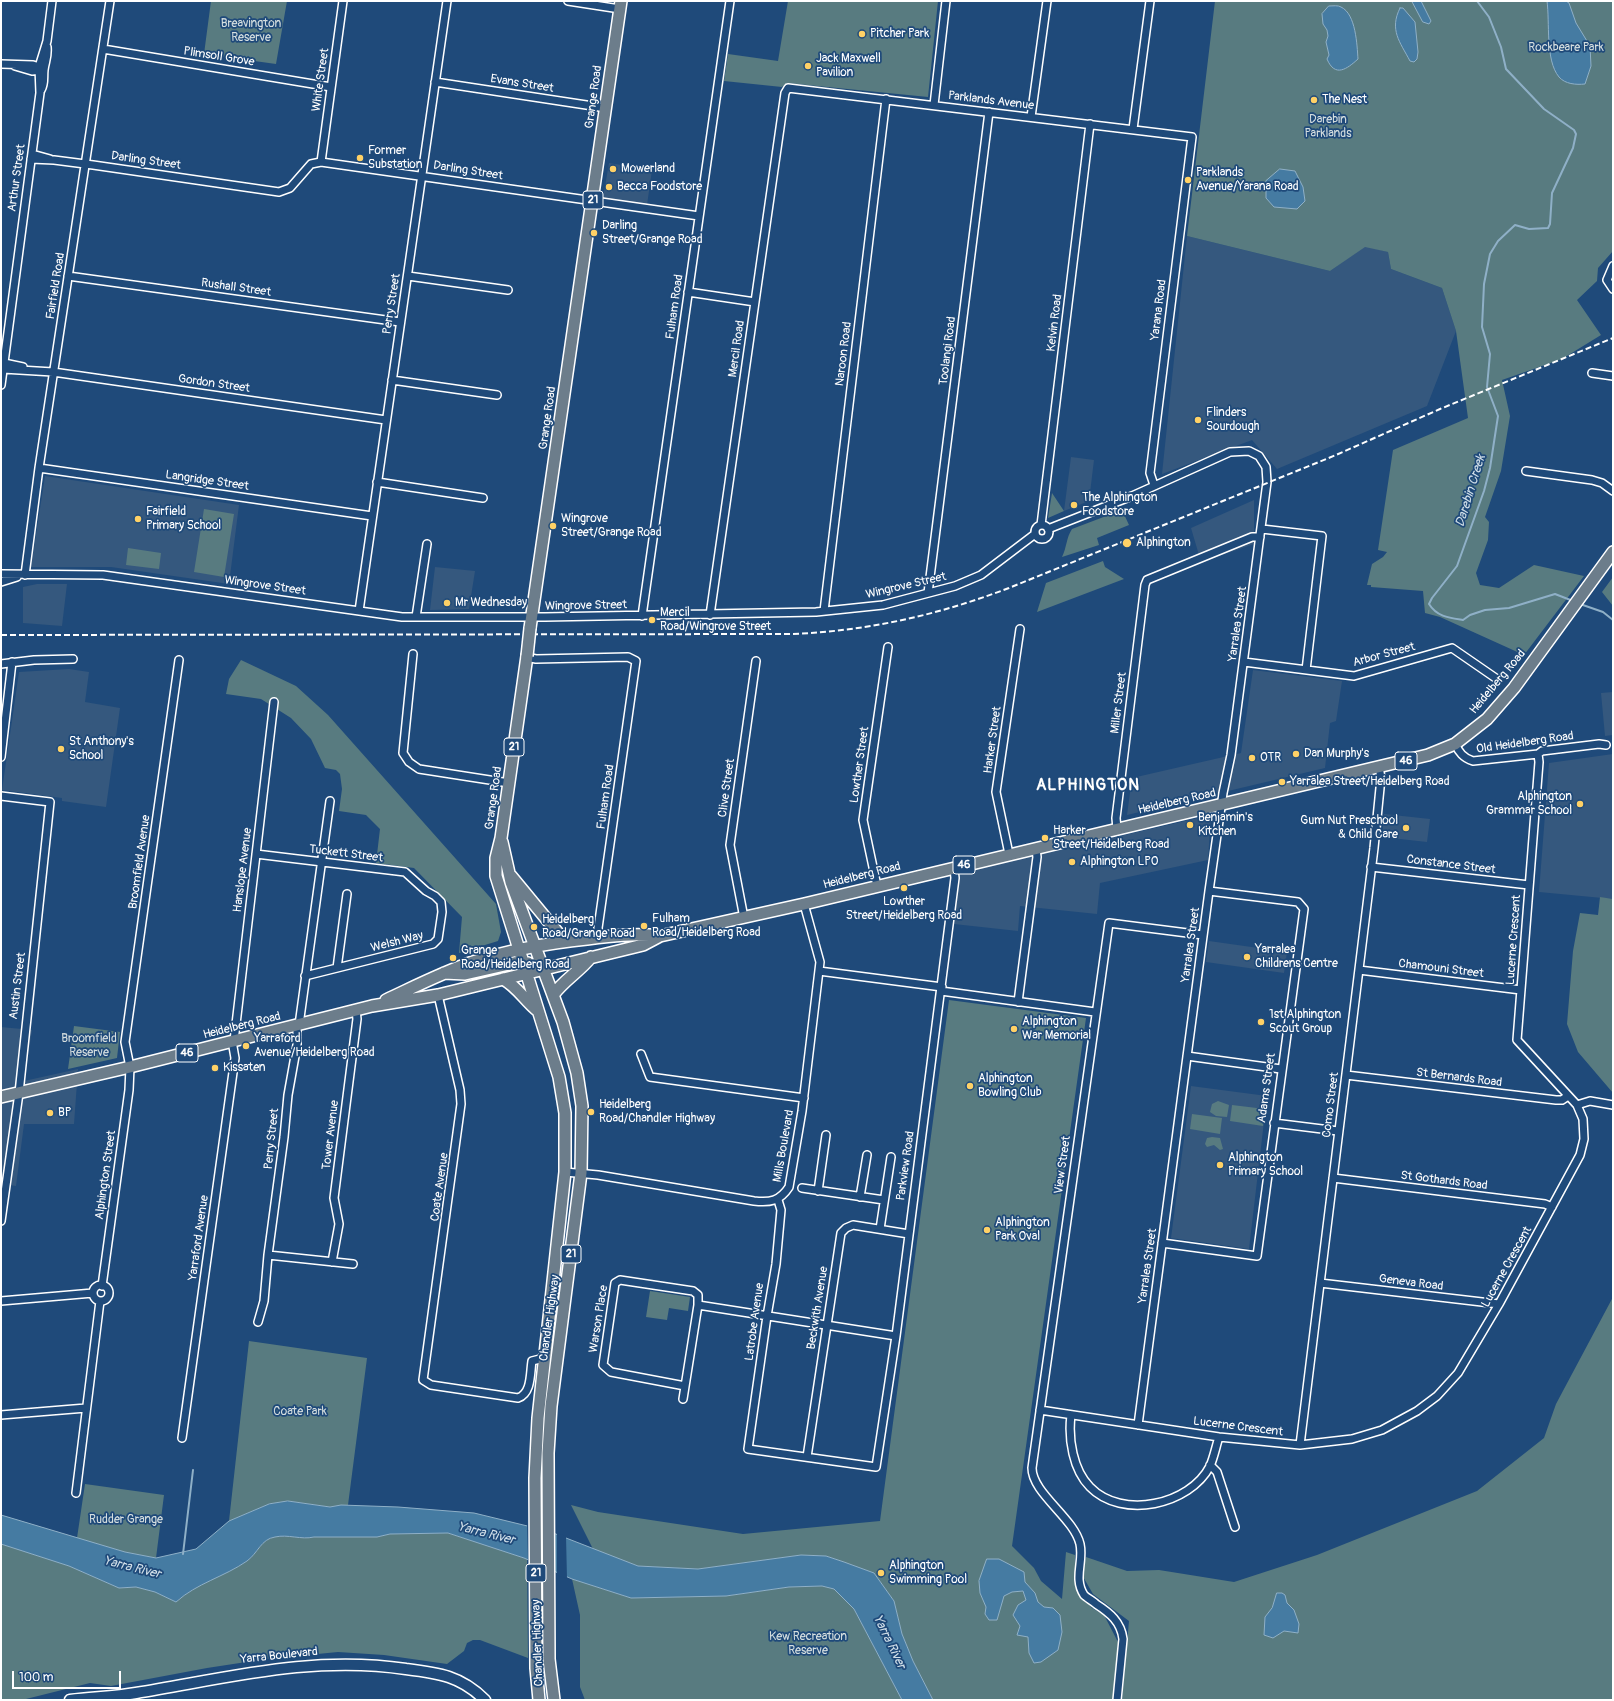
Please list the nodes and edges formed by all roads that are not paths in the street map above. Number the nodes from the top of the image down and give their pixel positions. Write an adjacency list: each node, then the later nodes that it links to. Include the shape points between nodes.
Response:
1 (52, 1): 13 (street, Arthur Street, via 47,41 48,57)
2 (110, 1): 11 (street, Fairfield Road)
3 (343, 1): 15 (street, White Street)
4 (447, 1): 14 (street, Perry Street)
5 (568, 1): 10 (street)
6 (730, 1): 30 (street, Fulham Road)
7 (946, 1): 18 (street)
8 (1047, 1): 21 (street)
9 (1150, 1): 23 (street)
10 (620, 5): 19 (main road, Grange Road / 21)
11 (102, 49): 15 (street, Plimsoll Grove); 27 (street, Fairfield Road)
12 (1, 64): 13 (street, via 23,69)
13 (40, 69): 25 (street, Arthur Street, via 44,81)
14 (436, 82): 19 (street, Evans Street); 28 (street, Perry Street)
15 (331, 87): 26 (street, White Street)
16 (788, 88): 17 (street, Parklands Avenue); 37 (street, Mercil Road, via 785,93)
17 (886, 99): 18 (street, Parklands Avenue); 66 (street, Naroon Road)
18 (934, 105): 20 (street, Parklands Avenue)
19 (606, 108): 29 (main road, Grange Road / 21)
20 (990, 112): 21 (street, Parklands Avenue); 64 (street, Toolangi Road)
21 (1031, 117): 22 (street, Parklands Avenue)
22 (1090, 124): 23 (street, Parklands Avenue); 54 (street, Kelvin Road)
23 (1133, 129): 24 (street, Parklands Avenue)
24 (1192, 137): 50 (street, Yarana Road, via 1150,473)
25 (31, 157): 27 (street, Darling Street); 39 (street, Arthur Street)
26 (321, 162): 27 (street, Darling Street, via 311,164 290,188 279,192); 28 (street, Darling Street)
27 (85, 164): 32 (street, Fairfield Road)
28 (423, 176): 29 (street, Darling Street); 33 (street, Perry Street)
29 (592, 201): 30 (street, Darling Street); 70 (main road, Grange Road / 21)
30 (699, 216): 36 (street, Fulham Road)
31 (1613, 266): 34 (street, via 1607,280)
32 (68, 276): 38 (street, Rushall Street); 40 (street, Fairfield Road)
33 (408, 276): 35 (street); 38 (street, Perry Street)
34 (1613, 289)
35 (508, 290)
36 (688, 292): 37 (street); 68 (street, Fulham Road)
37 (755, 302): 67 (street, Mercil Road)
38 (400, 322): 43 (street, Perry Street)
39 (3, 366): 40 (street, Gordon Street); 44 (street, Arthur Street)
40 (53, 372): 46 (street, Gordon Street); 47 (street, Fairfield Road)
41 (1592, 373): 42 (street)
42 (1613, 376)
43 (392, 380): 45 (street); 46 (street, Perry Street)
44 (1, 381)
45 (497, 395)
46 (386, 420): 49 (street, Perry Street)
47 (39, 468): 53 (street, Langridge Street); 62 (street, Fairfield Road)
48 (1526, 471): 51 (street, via 1592,480)
49 (377, 482): 52 (street); 53 (street, Perry Street)
50 (1154, 485): 55 (street); 56 (street, Yarralea Street, via 1230,452 1253,453 1259,456 1266,467)
51 (1613, 491)
52 (483, 498)
53 (372, 516): 65 (street, Perry Street)
54 (1041, 524): 55 (street); 57 (street, via 1036,528)
55 (1048, 529): 57 (street, via 1048,536 1044,538 1040,539)
56 (1262, 529): 58 (street, Yarralea Street); 81 (street, via 1322,536)
57 (1035, 534): 64 (street, Wingrove Street, via 982,575)
58 (1260, 537): 79 (street, Yarralea Street); 93 (street, Miller Street, via 1252,537 1147,580 1139,629)
59 (427, 544): 69 (street)
60 (1613, 552): 84 (main road, Heidelberg Road / 46, via 1514,688 1487,719)
61 (1, 574): 62 (street, Wingrove Street)
62 (25, 575): 63 (street, Wingrove Street); 65 (street, Wingrove Street, via 103,575)
63 (1, 582)
64 (928, 594): 66 (street, Wingrove Street, via 883,605)
65 (359, 611): 69 (street, Wingrove Street)
66 (824, 611): 67 (street, Wingrove Street)
67 (710, 615): 68 (street, Wingrove Street)
68 (642, 616): 70 (street, Wingrove Street)
69 (416, 617): 70 (street, Wingrove Street)
70 (531, 623): 74 (main road, Grange Road / 21, bridge)
71 (1020, 629): 97 (street, Harker Street, via 996,792)
72 (888, 647): 102 (street, Lowther Street, via 863,820)
73 (413, 654): 89 (street, via 403,753 409,762 420,769)
74 (527, 656): 89 (main road, Grange Road / 21); 111 (street, Fulham Road, via 536,659 635,659)
75 (73, 659): 78 (street)
76 (179, 660): 139 (street, Broomfield Avenue, via 125,1042)
77 (756, 661): 108 (street, Clive Street, via 730,845)
78 (12, 662): 80 (street); 87 (street)
79 (1244, 662): 81 (street, Arbor Street); 92 (street, Yarralea Street)
80 (1, 664)
81 (1306, 670): 82 (street, Arbor Street, via 1358,675 1452,648)
82 (1497, 679)
83 (274, 702): 96 (street, Hanslope Avenue)
84 (1455, 744): 86 (street, Old Heidelberg Road, via 1466,759 1473,761); 88 (main road, Heidelberg Road / 46, via 1428,755)
85 (1606, 745): 86 (street, Old Heidelberg Road, via 1542,751)
86 (1538, 754): 103 (street, Lucerne Crescent)
87 (1, 757)
88 (1379, 767): 92 (main road, Heidelberg Road / 46); 99 (street, Como Street, via 1381,778)
89 (509, 783): 94 (main road, Grange Road / 21)
90 (1, 796): 142 (street, Austin Street, via 50,802)
91 (330, 801): 98 (street, Perry Street)
92 (1221, 805): 93 (main road, Heidelberg Road / 46); 105 (street, Yarralea Street)
93 (1117, 828): 95 (main road, Heidelberg Road / 46)
94 (501, 838): 101 (main road, Grange Road / 21); 114 (main road, Grange Road / 21, via 496,858 498,885)
95 (1036, 849): 97 (main road, Heidelberg Road / 46); 130 (street, via 1038,857)
96 (256, 854): 98 (street, Tuckett Street); 136 (street, Hanslope Avenue)
97 (1009, 854): 100 (main road, Heidelberg Road / 46)
98 (322, 862): 104 (street, Tuckett Street, via 405,872); 123 (street, Perry Street)
99 (1371, 867): 103 (street, Constance Street); 119 (street, Como Street)
100 (954, 868): 102 (main road, Heidelberg Road / 46); 125 (street, Parkview Road)
101 (507, 871): 112 (main road, via 559,934); 113 (main road, Grange Road / 21)
102 (877, 886): 107 (main road, Heidelberg Road / 46)
103 (1529, 886): 126 (street, Lucerne Crescent)
104 (426, 891): 117 (street, Welsh Way, via 435,896 442,907 436,942 429,946)
105 (1209, 891): 109 (street, Yarralea Street); 140 (street, Adams Street, via 1298,902 1304,909)
106 (347, 894): 117 (street)
107 (804, 904): 108 (main road, Heidelberg Road / 46); 120 (street, Mills Boulevard, via 820,962)
108 (744, 918): 110 (main road, Heidelberg Road / 46)
109 (1203, 935): 134 (street, View Street, via 1109,923); 138 (street, Yarralea Street)
110 (660, 936): 111 (main road, Heidelberg Road / 46, via 640,934); 115 (main road, Heidelberg Road / 46, via 643,945)
111 (598, 937): 112 (main road, Heidelberg Road / 46)
112 (568, 941): 113 (main road, Heidelberg Road / 46)
113 (534, 946): 114 (main road, Heidelberg Road / 46); 118 (main road, Chandler Highway / 21)
114 (518, 950): 116 (main road, Chandler Highway / 21); 122 (main road, Heidelberg Road / 46)
115 (591, 957): 118 (main road, Heidelberg Road / 46); 129 (main road)
116 (522, 962): 118 (main road); 121 (main road, Chandler Highway / 21); 122 (main road, via 466,974)
117 (338, 968): 123 (street, Welsh Way)
118 (543, 968): 121 (main road, Heidelberg Road / 46); 129 (main road, Chandler Highway / 21)
119 (1359, 970): 126 (street, Chamouni Street); 141 (street, Como Street)
120 (819, 971): 125 (street); 145 (street, Mills Boulevard)
121 (526, 973): 124 (main road, Heidelberg Road / 46); 133 (main road, Chandler Highway / 21)
122 (443, 974): 127 (main road); 128 (main road, Heidelberg Road / 46)
123 (305, 976): 135 (street, Perry Street)
124 (503, 979): 127 (main road, Heidelberg Road / 46); 133 (main road, via 513,985)
125 (942, 989): 130 (street); 164 (street, Parkview Road)
126 (1521, 990): 143 (street, Lucerne Crescent, via 1517,1040)
127 (438, 992): 128 (main road); 131 (main road, Heidelberg Road / 46); 180 (street, Coate Avenue, via 461,1104 423,1376 425,1382 431,1385 521,1397 527,1392 532,1357)
128 (398, 994): 131 (main road, Heidelberg Road / 46)
129 (553, 994): 154 (main road, Chandler Highway / 21, via 572,1053 580,1089 583,1124)
130 (1018, 1002): 134 (street)
131 (372, 1006): 132 (main road, Heidelberg Road / 46)
132 (356, 1010): 135 (main road, Heidelberg Road / 46); 167 (street, Tower Avenue, via 357,1021 334,1198 339,1224)
133 (538, 1011): 153 (main road, Chandler Highway / 21, via 557,1071 563,1101)
134 (1096, 1012): 184 (street, View Street)
135 (298, 1025): 136 (main road, Heidelberg Road / 46); 166 (street, Perry Street)
136 (233, 1041): 139 (main road, Heidelberg Road / 46); 189 (street, Yarraford Avenue, via 235,1058)
137 (641, 1054): 145 (street, via 650,1077)
138 (1187, 1056): 140 (street); 165 (street, Yarralea Street)
139 (130, 1067): 142 (main road, Heidelberg Road / 46); 170 (street, Alphington Street)
140 (1281, 1069): 148 (street, Adams Street)
141 (1346, 1075): 143 (street, St Bernards Road, via 1556,1100); 149 (street, Como Street)
142 (19, 1093): 144 (main road, Heidelberg Road / 46); 162 (street, Austin Street)
143 (1568, 1096): 147 (street, Lucerne Crescent)
144 (1, 1097)
145 (804, 1098): 159 (street, Mills Boulevard, via 789,1187)
146 (1613, 1105): 147 (street, via 1590,1101)
147 (1577, 1106): 161 (street, Lucerne Crescent, via 1583,1119 1584,1139 1580,1154)
148 (1274, 1123): 149 (street); 165 (street, Adams Street, via 1256,1256)
149 (1338, 1131): 155 (street, Como Street)
150 (826, 1135): 157 (street)
151 (867, 1154): 158 (street)
152 (891, 1157): 160 (street)
153 (565, 1172): 154 (street, Mills Boulevard); 180 (main road, Chandler Highway / 21)
154 (581, 1173): 159 (street, Mills Boulevard, via 754,1201); 198 (main road, Chandler Highway / 21, via 551,1406 547,1482 550,1673)
155 (1333, 1178): 161 (street, St Gothards Road, via 1545,1204); 169 (street, Como Street)
156 (802, 1188): 157 (street)
157 (818, 1191): 158 (street)
158 (860, 1196): 160 (street)
159 (778, 1200): 176 (street, Latrobe Avenue, via 781,1210 776,1264)
160 (884, 1200): 163 (street)
161 (1552, 1207): 174 (street, Lucerne Crescent)
162 (1, 1221)
163 (880, 1229): 164 (street, Beckwith Avenue); 178 (street, Beckwith Avenue, via 853,1225 841,1233)
164 (909, 1234): 179 (street, Parkview Road)
165 (1162, 1243): 187 (street, Yarralea Street)
166 (268, 1255): 167 (street); 177 (street, Perry Street, via 264,1301)
167 (332, 1262): 168 (street)
168 (353, 1264)
169 (1320, 1283): 174 (street, Geneva Road); 190 (street, Como Street)
170 (102, 1286): 171 (street, via 95,1288); 173 (street, via 107,1288 108,1294)
171 (93, 1293): 172 (street); 173 (street, via 95,1299)
172 (1, 1301)
173 (100, 1301): 183 (street)
174 (1499, 1304): 190 (street, Lucerne Crescent, via 1458,1373 1437,1396 1417,1411 1382,1430 1352,1439)
175 (698, 1305): 176 (street); 181 (street); 181 (street, Warson Place, via 698,1295 693,1291 620,1280 614,1284 604,1368 611,1372)
176 (767, 1316): 178 (street); 191 (street, Latrobe Avenue, via 748,1449)
177 (258, 1322)
178 (826, 1325): 179 (street); 191 (street, Beckwith Avenue)
179 (896, 1336): 191 (street, Parkview Road, via 876,1467)
180 (544, 1358): 197 (main road, Chandler Highway / 21, via 535,1478 536,1668)
181 (685, 1386): 182 (street)
182 (683, 1399)
183 (86, 1408): 185 (street); 193 (street)
184 (1040, 1410): 186 (street, Lucerne Crescent); 199 (street, View Street, via 1032,1473 1034,1481 1072,1528 1080,1544 1078,1582 1085,1595 1122,1629)
185 (1, 1415)
186 (1071, 1415): 187 (street, Lucerne Crescent); 192 (street, via 1073,1452 1079,1472 1091,1488 1120,1503 1145,1506 1165,1502 1195,1485)
187 (1138, 1425): 188 (street, Lucerne Crescent)
188 (1219, 1437): 190 (street, Lucerne Crescent); 192 (street)
189 (182, 1438)
190 (1300, 1445)
191 (807, 1457)
192 (1210, 1465): 194 (street, via 1217,1472)
193 (76, 1493)
194 (1235, 1527)
195 (70, 1700): 196 (main road, Yarra Boulevard, via 136,1693 242,1674 343,1664 436,1673 460,1681)
196 (485, 1700)
197 (539, 1700)
198 (554, 1700)
199 (1117, 1700)

